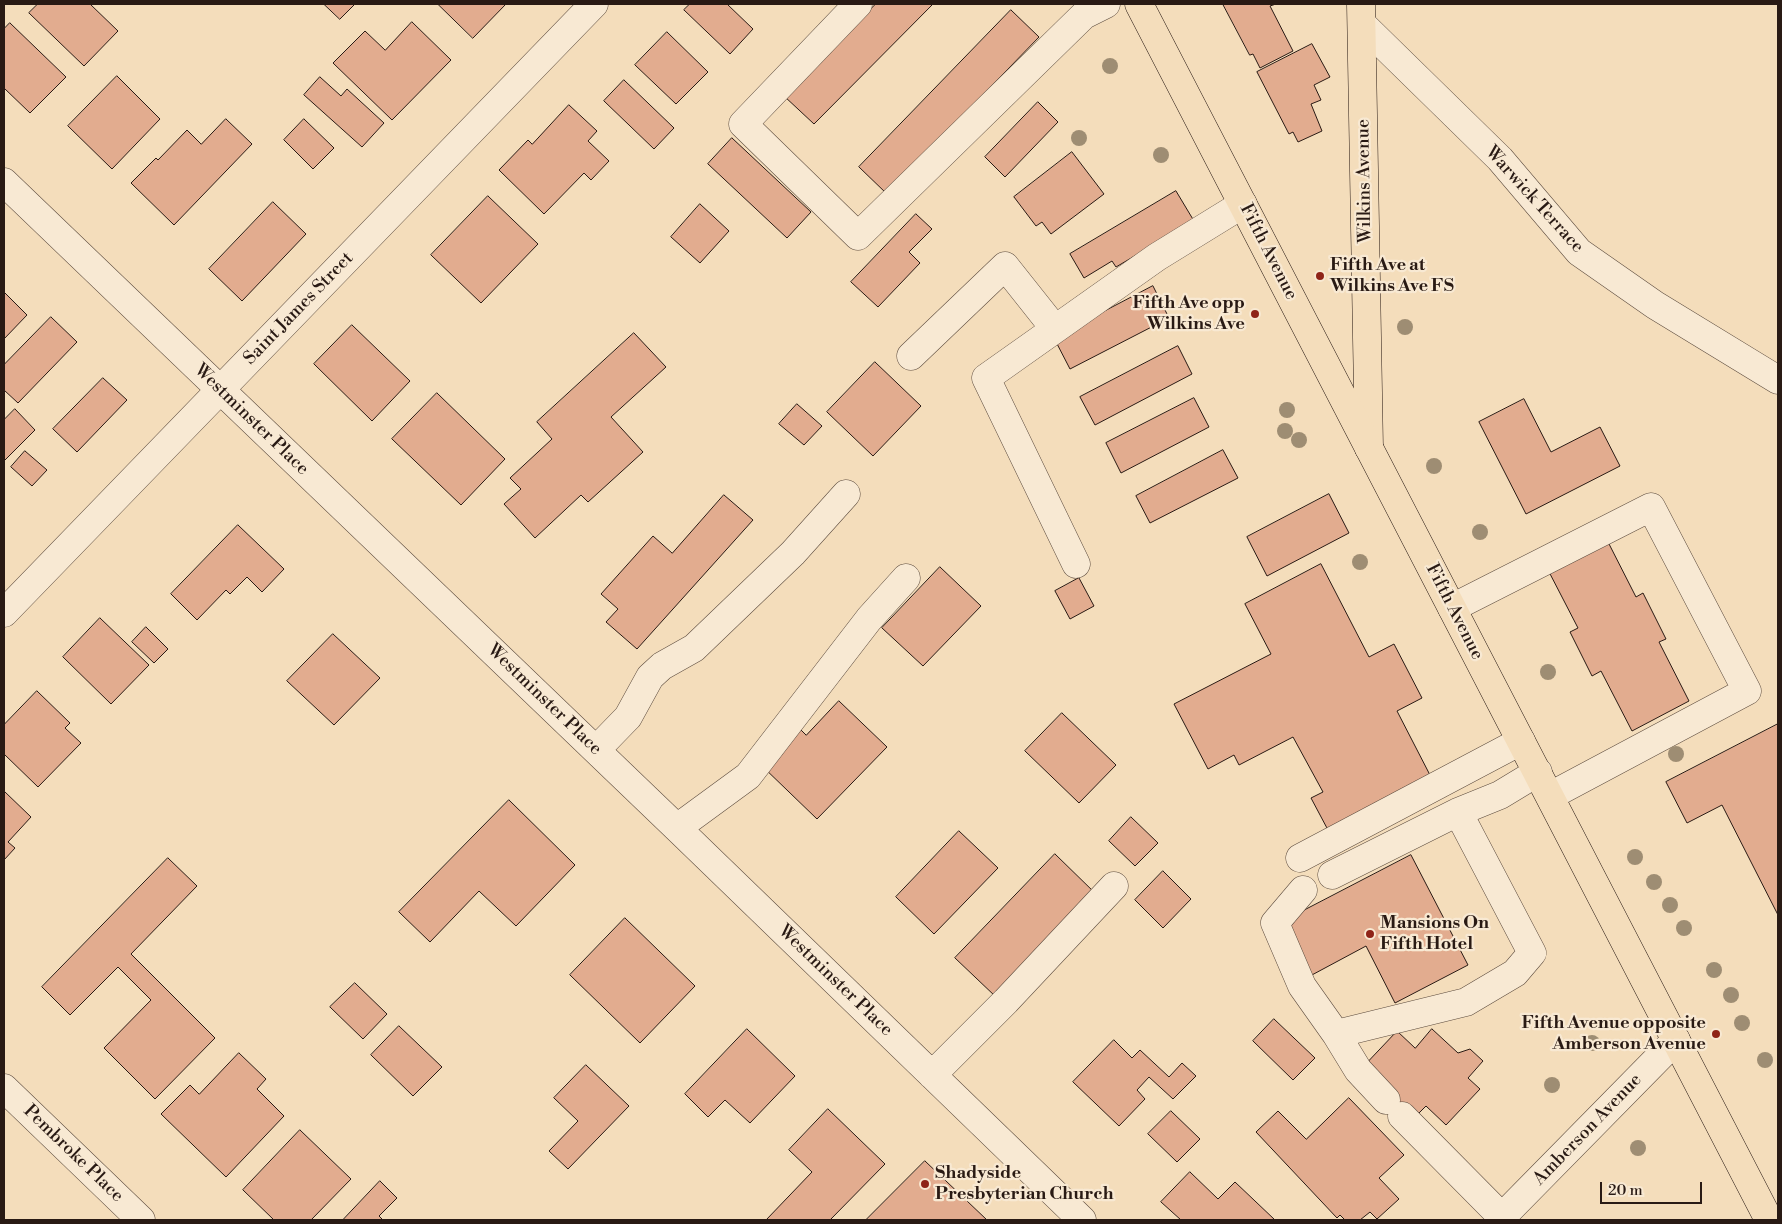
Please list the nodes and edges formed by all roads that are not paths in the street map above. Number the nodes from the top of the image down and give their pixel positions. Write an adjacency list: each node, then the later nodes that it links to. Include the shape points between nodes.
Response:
1 (594, 4): 11 (street, Saint James Street)
2 (858, 4): 3 (street, via 743,124 858,236 1084,15)
3 (1106, 4)
4 (1139, 4): 7 (main road, Fifth Avenue)
5 (1362, 14): 10 (street, Warwick Terrace, via 1500,159 1579,252 1655,305); 12 (main road, Wilkins Avenue)
6 (4, 182): 11 (street, Westminster Place)
7 (1243, 204): 8 (street, via 1156,258); 12 (main road, Fifth Avenue)
8 (1055, 329): 9 (street, via 1005,266); 14 (street, via 986,378)
9 (911, 356)
10 (1778, 380)
11 (220, 391): 17 (street, Saint James Street); 19 (street, Westminster Place)
12 (1369, 448): 16 (main road, Fifth Avenue)
13 (846, 494): 19 (street, via 793,553 694,648 662,666 650,677 628,717)
14 (1076, 564)
15 (906, 578): 23 (street, via 869,619 748,776)
16 (1452, 608): 18 (main road, Fifth Avenue); 21 (street, via 1650,507 1747,691)
17 (4, 613)
18 (1521, 741): 20 (main road, Fifth Avenue); 24 (street)
19 (596, 750): 23 (street, Westminster Place)
20 (1538, 772): 21 (main road, Fifth Avenue); 22 (street, via 1500,795)
21 (1550, 796): 29 (main road, Fifth Avenue)
22 (1458, 812): 25 (street); 28 (street, via 1532,953 1516,973 1466,1002)
23 (677, 828): 30 (street, Westminster Place)
24 (1300, 858)
25 (1332, 875)
26 (1114, 886): 30 (street)
27 (1303, 890): 28 (street, via 1275,923 1302,986)
28 (1336, 1034): 32 (street, via 1358,1070)
29 (1676, 1040): 32 (street, Amberson Avenue); 35 (main road, Fifth Avenue)
30 (932, 1075): 34 (street, Westminster Place)
31 (4, 1088): 33 (street, Pembroke Place)
32 (1501, 1219)
33 (141, 1220)
34 (1082, 1220)
35 (1769, 1220)

